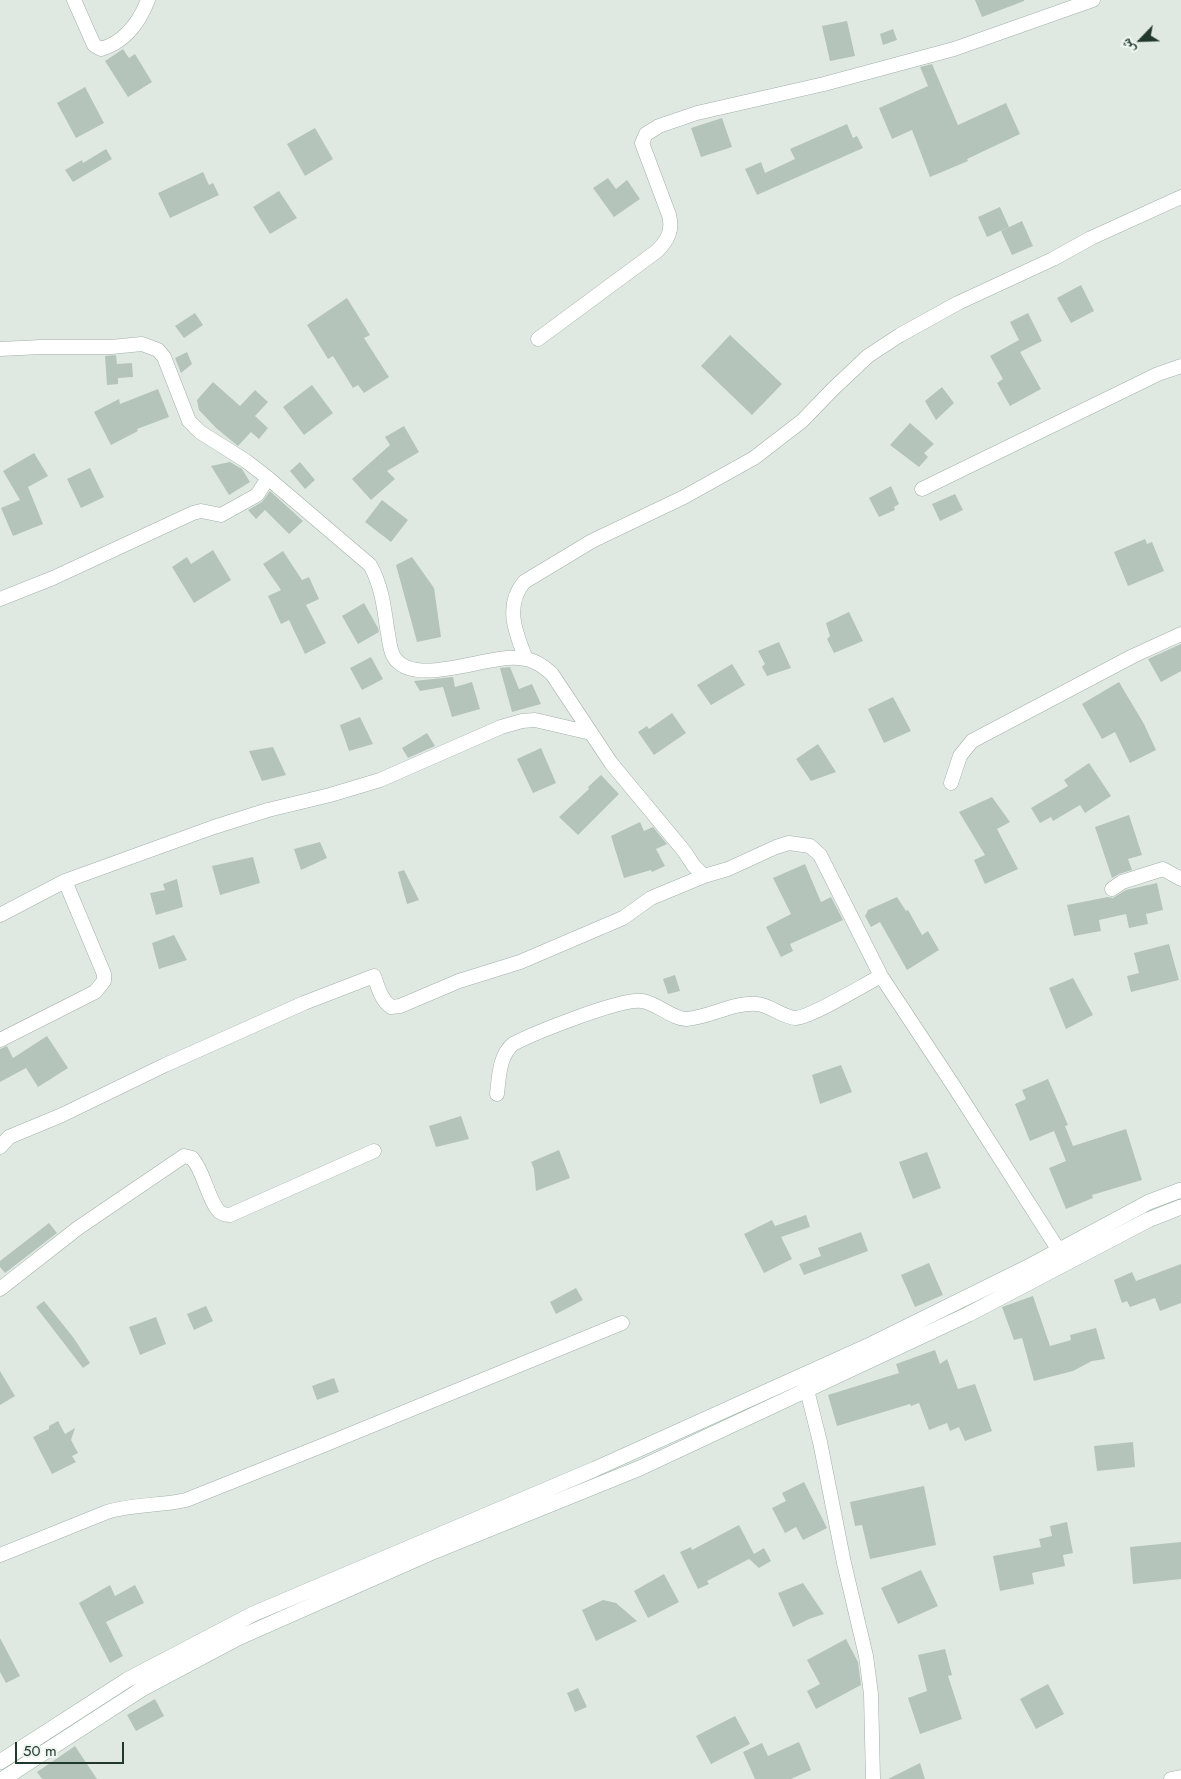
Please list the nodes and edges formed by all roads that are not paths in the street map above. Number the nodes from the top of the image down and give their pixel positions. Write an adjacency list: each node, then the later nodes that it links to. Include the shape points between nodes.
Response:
1 (74, 0): 2 (street, via 94,44 101,49 116,44 130,32)
2 (148, 0)
3 (1093, 0): 5 (street, via 945,51 824,84 697,113 654,128 642,143 669,215 671,223 667,239 657,251)
4 (1181, 197): 12 (street, via 958,303 900,335 868,356 802,421 754,458 684,497 592,541 524,582 515,598 512,614)
5 (538, 339)
6 (0, 349): 8 (street, via 150,346 164,357 189,422)
7 (1181, 366): 9 (street, via 1158,374)
8 (268, 478): 10 (street, via 257,495 221,515 193,512 53,578); 12 (street, via 370,565 382,599 390,646 403,668 435,670 516,657)
9 (922, 489)
10 (0, 599)
11 (1181, 634): 14 (street, via 972,741 960,756)
12 (526, 659): 13 (street, via 540,663 552,674)
13 (591, 732): 15 (street, via 611,763); 16 (street, via 534,720 522,721 501,727 380,780 214,827)
14 (951, 783)
15 (704, 876): 20 (street, via 789,843 810,846 820,855); 23 (street, via 651,898 623,918 520,962 458,981 400,1006 387,1004 374,976 304,1003 165,1065 18,1133)
16 (65, 881): 19 (street); 21 (street, via 104,974 104,981 95,992)
17 (1177, 882): 18 (street, via 1163,869)
18 (1112, 888)
19 (0, 914)
20 (881, 976): 22 (street, via 796,1018 758,1004 740,1005 685,1019 646,1002 619,1004 513,1044 503,1057); 27 (street)
21 (0, 1040)
22 (497, 1094)
23 (0, 1147)
24 (374, 1151): 28 (street, via 230,1215 217,1210 198,1164 184,1156 78,1228)
25 (1181, 1190): 27 (main road, via 1149,1202)
26 (1181, 1207): 27 (main road)
27 (1063, 1256): 30 (main road, via 872,1344)
28 (0, 1289)
29 (622, 1323): 31 (street, via 186,1500 113,1510)
30 (803, 1383): 32 (main road, via 253,1614 127,1680); 34 (main road, via 640,1468 435,1551 238,1638 142,1689); 35 (street, via 820,1442 866,1656 871,1694)
31 (0, 1555)
32 (0, 1762)
33 (1181, 1777): 36 (street)
34 (3, 1779)
35 (873, 1779)
36 (1171, 1779)

